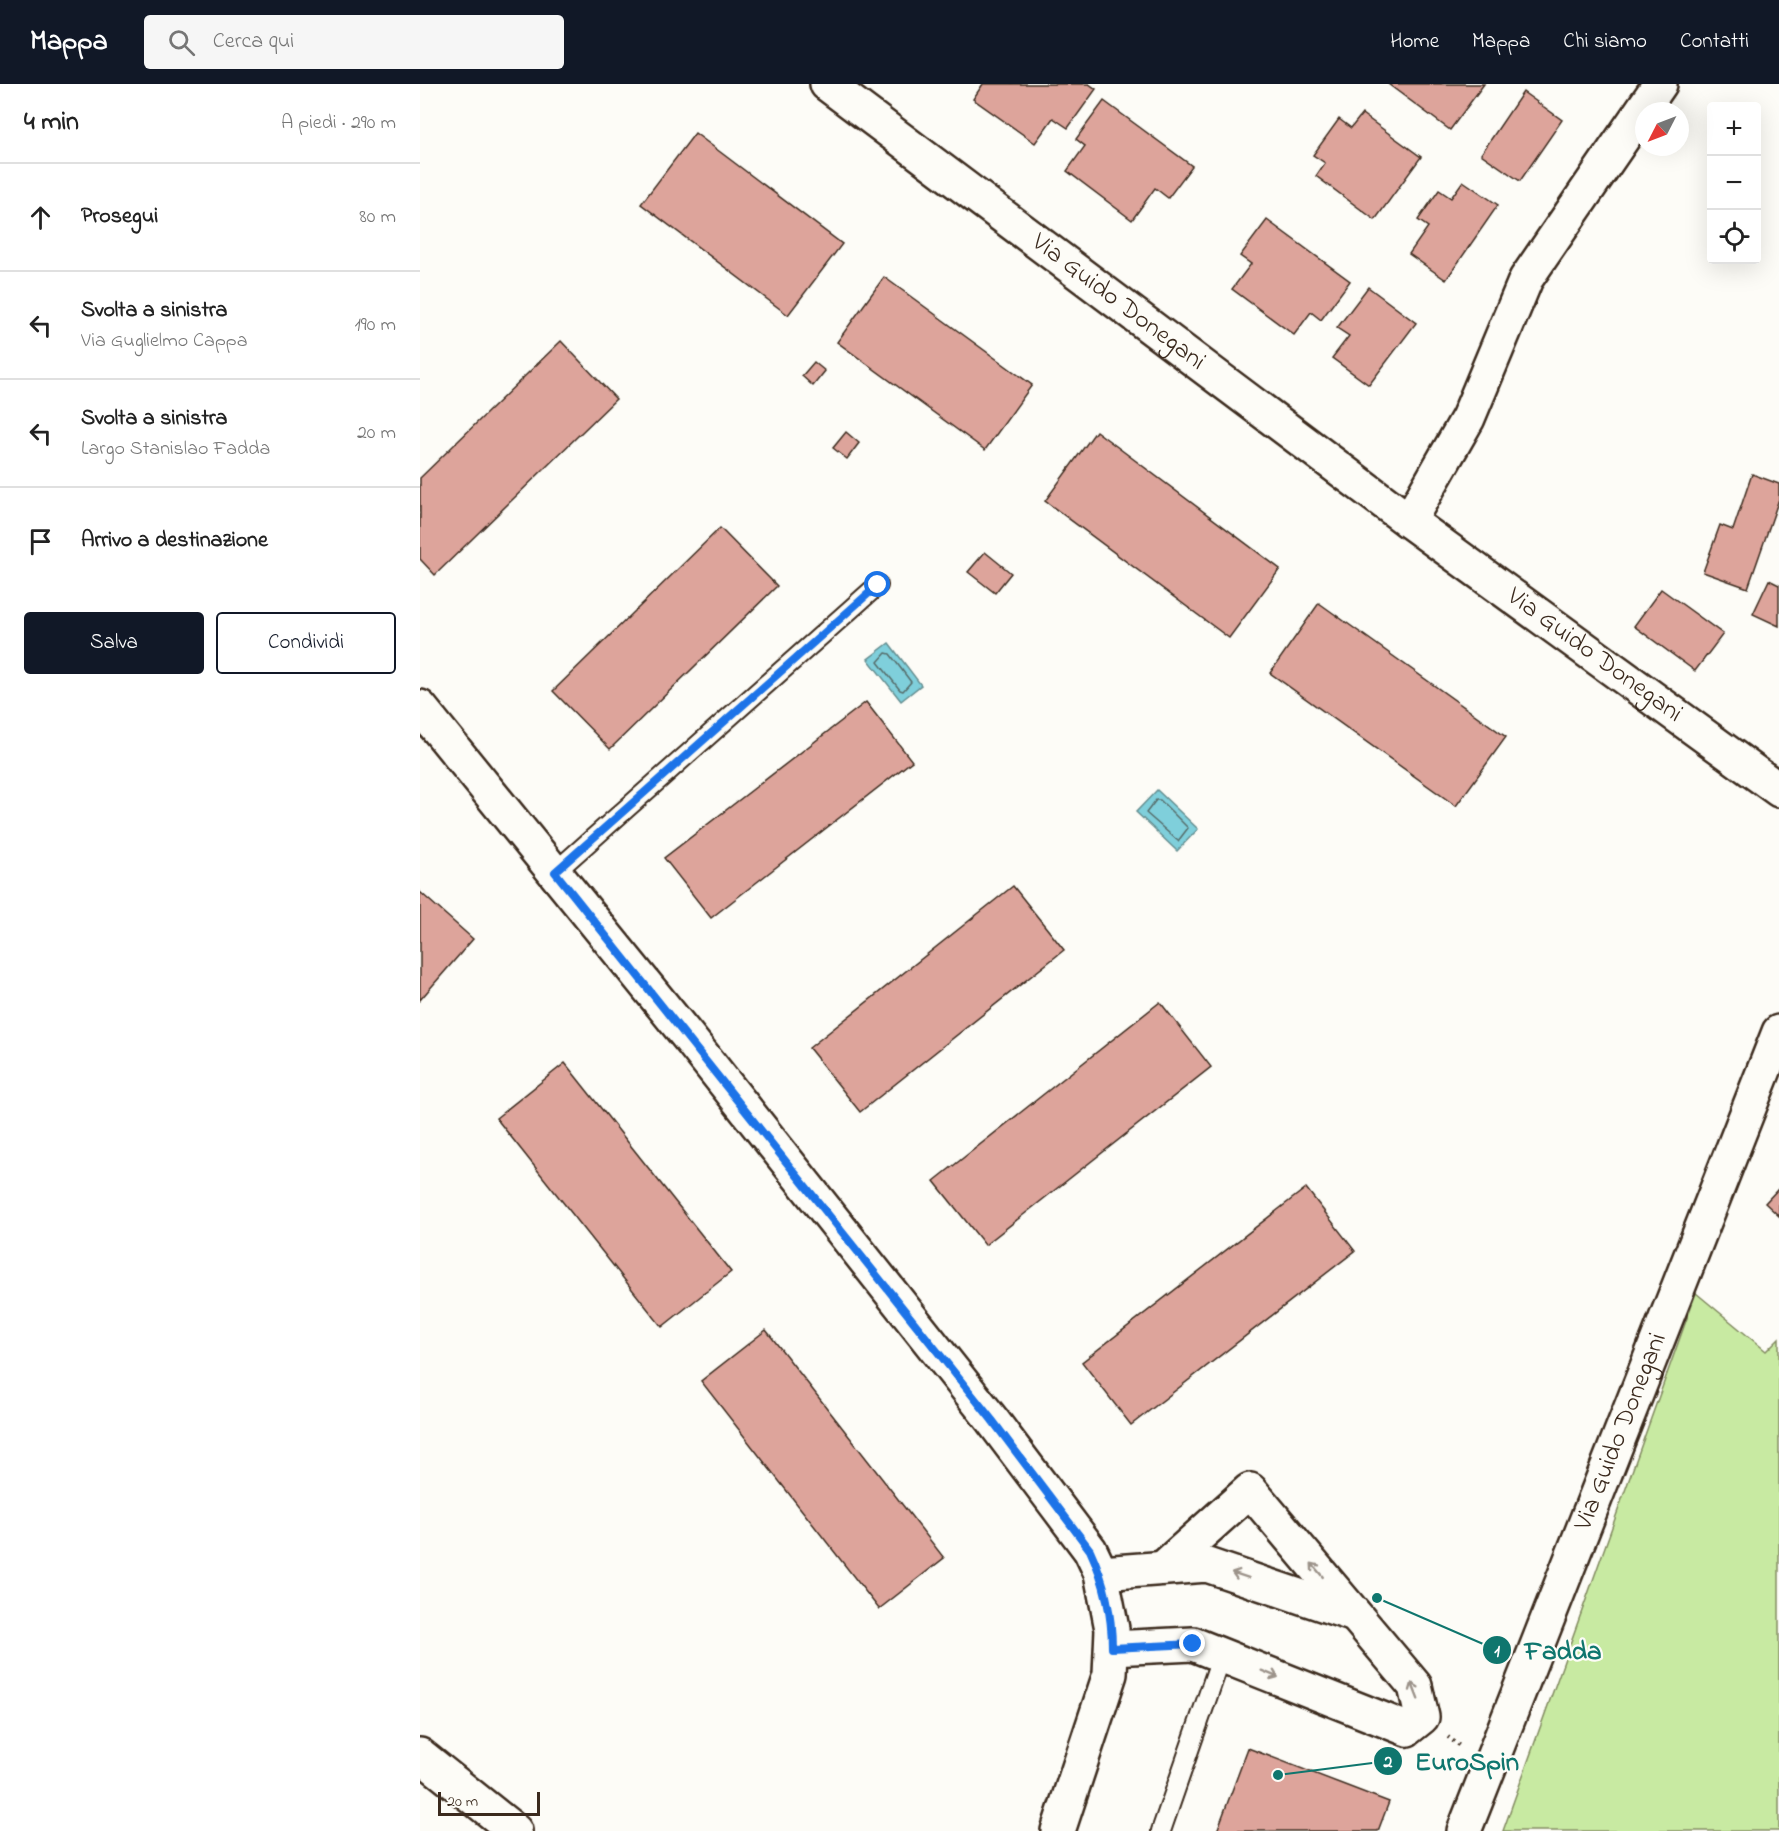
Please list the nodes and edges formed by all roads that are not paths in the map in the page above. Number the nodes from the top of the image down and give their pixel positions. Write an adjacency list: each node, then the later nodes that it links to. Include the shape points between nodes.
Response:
1 (827, 84): 3 (street, Via Guido Donegani)
2 (1660, 84): 3 (street, via 1526,279 1468,418)
3 (1409, 521): 6 (street, Via Guido Donegani)
4 (878, 585): 7 (lane)
5 (420, 706): 7 (street)
6 (1779, 790)
7 (555, 872): 10 (street, via 992,1420 1090,1550)
8 (1779, 1032): 18 (street, Via Guido Donegani)
9 (1163, 1569): 10 (street); 11 (street, one-way to 9, via 1207,1565); 11 (street, one-way to 9, via 1250,1490)
10 (1101, 1573): 12 (street)
11 (1354, 1614): 13 (street, one-way to 11, via 1407,1729 1422,1718 1416,1686)
12 (1112, 1648): 13 (street, via 1193,1644); 16 (street, via 1110,1674)
13 (1222, 1655): 17 (lane)
14 (420, 1755): 15 (street)
15 (514, 1831)
16 (1058, 1831)
17 (1161, 1831)
18 (1464, 1831)

